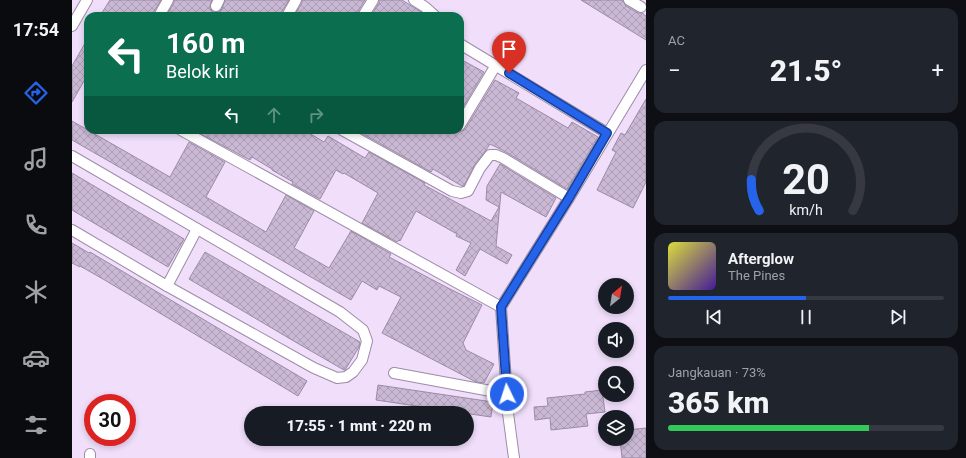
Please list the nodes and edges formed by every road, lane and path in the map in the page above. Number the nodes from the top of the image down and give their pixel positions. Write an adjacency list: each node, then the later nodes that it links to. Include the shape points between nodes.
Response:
1 (87, 0): 12 (street)
2 (168, 0): 8 (street)
3 (296, 0): 9 (street)
4 (373, 0): 10 (street)
5 (414, 0): 11 (street)
6 (629, 0): 7 (street)
7 (641, 7)
8 (161, 12)
9 (289, 12)
10 (366, 12)
11 (431, 12)
12 (72, 26)
13 (464, 46): 14 (street)
14 (496, 66): 16 (street); 17 (street)
15 (646, 70): 17 (street)
16 (464, 118)
17 (607, 133): 21 (street)
18 (188, 134): 25 (street)
19 (349, 134): 21 (street, via 452,191 468,191 490,155 503,158)
20 (72, 156): 22 (street)
21 (569, 198): 25 (street)
22 (196, 229): 24 (street); 24 (street, via 340,312 358,326 363,330 367,341 362,360 353,372 346,377 337,378 314,368)
23 (72, 230): 24 (street)
24 (167, 286)
25 (501, 307): 27 (street)
26 (394, 373): 27 (street)
27 (507, 394): 28 (street)
28 (514, 458)

